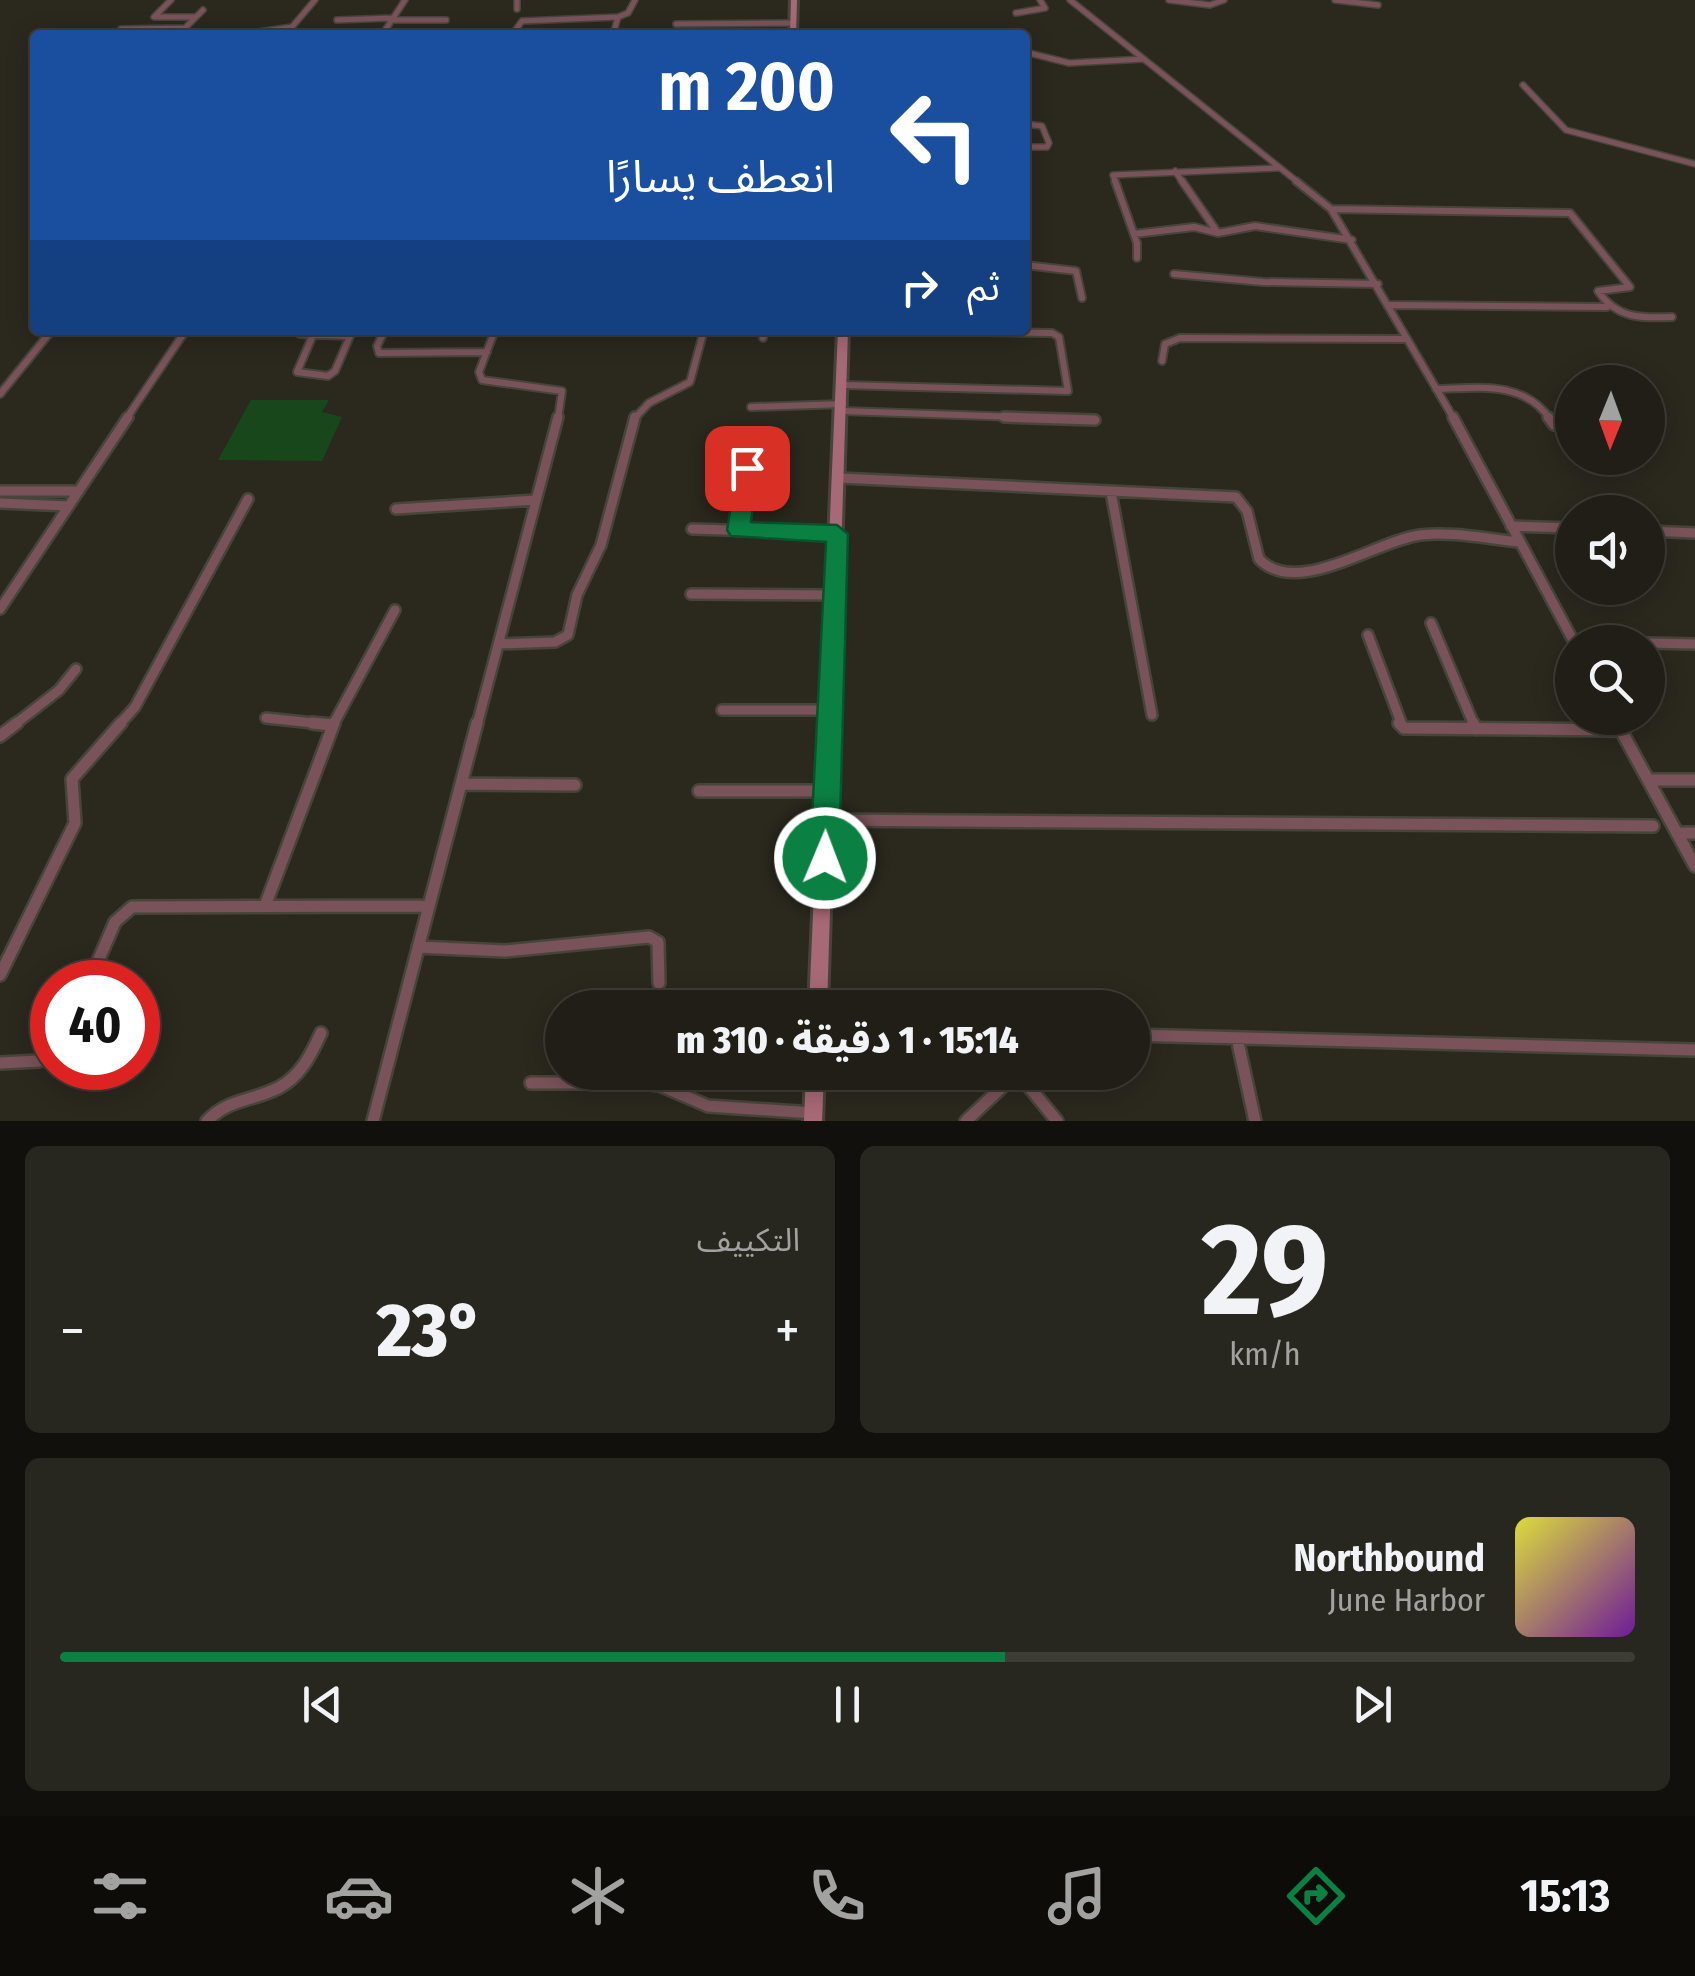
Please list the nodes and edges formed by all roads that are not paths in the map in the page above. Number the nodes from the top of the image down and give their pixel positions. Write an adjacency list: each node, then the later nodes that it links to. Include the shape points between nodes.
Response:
1 (171, 0): 16 (street, via 154,17)
2 (315, 0): 25 (street, via 292,28)
3 (405, 0): 18 (street)
4 (517, 0): 13 (street)
5 (635, 0): 17 (street)
6 (794, 0): 21 (street)
7 (1040, 0): 15 (street, via 1044,8)
8 (1169, 0): 9 (street, via 1210,6)
9 (1224, 0)
10 (1334, 0): 12 (street)
11 (1074, 1): 31 (street)
12 (1378, 5)
13 (517, 9)
14 (202, 10): 16 (street)
15 (1016, 13)
16 (195, 17): 23 (street)
17 (618, 17): 27 (street, via 522,20); 28 (street)
18 (392, 19): 19 (street); 20 (street); 26 (street)
19 (336, 20)
20 (446, 20)
21 (792, 23): 22 (street); 29 (street)
22 (676, 24)
23 (185, 28): 24 (street)
24 (121, 29)
25 (276, 30)
26 (385, 30)
27 (515, 30)
28 (614, 30)
29 (792, 30)
30 (1030, 53): 31 (street, via 1070,62)
31 (1144, 59): 36 (street)
32 (1523, 85): 35 (street, via 1566,130)
33 (1030, 125): 34 (street, via 1042,126 1049,143)
34 (1030, 147)
35 (1695, 164)
36 (1278, 168): 37 (street); 38 (street)
37 (1174, 172): 39 (street); 42 (street, via 1113,175)
38 (1331, 209): 43 (street); 50 (street, via 1570,213 1630,286 1598,292)
39 (1206, 217): 40 (street); 41 (street)
40 (1194, 227): 41 (street); 42 (street)
41 (1218, 233): 43 (street, via 1281,227)
42 (1134, 234): 44 (street)
43 (1352, 240): 47 (street)
44 (1137, 258)
45 (1030, 266): 48 (street, via 1076,271)
46 (1174, 274): 47 (street)
47 (1378, 284): 49 (street)
48 (1082, 298)
49 (1388, 305): 50 (street); 61 (street)
50 (1607, 307): 51 (street, via 1620,316)
51 (1672, 317)
52 (1030, 334): 64 (street, via 1059,337 1068,391)
53 (48, 335): 66 (street)
54 (183, 335): 74 (street)
55 (313, 335): 56 (street, via 297,372 328,376 350,336)
56 (332, 335)
57 (382, 335): 62 (street, via 379,353)
58 (493, 335): 62 (street)
59 (703, 335): 96 (street, via 690,382 635,416 568,636)
60 (843, 335): 64 (street)
61 (1407, 339): 63 (street, via 1180,338 1165,344); 65 (street)
62 (487, 352): 77 (street, via 482,380 564,394)
63 (1162, 361)
64 (843, 386): 68 (street)
65 (1436, 388): 70 (street, via 1524,392); 81 (street)
66 (0, 394)
67 (751, 408): 68 (street)
68 (843, 408): 69 (street); 72 (street)
69 (1094, 420)
70 (1554, 426)
71 (747, 468): 84 (street)
72 (840, 478): 75 (street); 87 (street)
73 (0, 490): 74 (street)
74 (79, 491): 79 (street)
75 (1111, 492): 88 (street, via 1240,498 1258,558 1285,570 1342,563 1413,536); 102 (street)
76 (248, 498): 124 (street, via 135,707 72,780 75,823)
77 (536, 500): 80 (street); 96 (street)
78 (0, 502): 79 (street)
79 (68, 506): 91 (street)
80 (396, 509)
81 (1512, 526): 82 (street); 88 (street)
82 (1555, 527)
83 (692, 529): 84 (street)
84 (738, 530): 87 (street)
85 (1665, 532): 86 (street)
86 (1695, 533)
87 (837, 534): 90 (street)
88 (1520, 542): 94 (street)
89 (692, 594): 90 (street)
90 (835, 595): 101 (street)
91 (0, 609)
92 (395, 610): 104 (street)
93 (1431, 624): 105 (street)
94 (1565, 625)
95 (1368, 635): 105 (street, via 1400,725)
96 (499, 644): 111 (street)
97 (1665, 644): 98 (street)
98 (1695, 644)
99 (76, 669): 108 (street)
100 (722, 710): 101 (street)
101 (828, 710): 114 (street)
102 (1152, 715)
103 (266, 718): 104 (street)
104 (332, 725): 120 (street)
105 (1476, 729): 106 (street)
106 (1555, 730)
107 (1624, 735): 109 (street)
108 (0, 736)
109 (1648, 780): 110 (street); 117 (street)
110 (1695, 780)
111 (464, 784): 112 (street); 121 (street)
112 (576, 785)
113 (700, 791): 114 (street)
114 (826, 791): 115 (street)
115 (826, 820): 116 (street); 126 (street)
116 (1653, 826)
117 (1677, 833): 118 (street); 119 (street)
118 (1695, 833)
119 (1695, 866)
120 (265, 906): 121 (street); 123 (street, via 125,910)
121 (429, 906): 122 (street)
122 (418, 947): 125 (street, via 505,951 648,936 660,949); 139 (street)
123 (99, 960)
124 (0, 975)
125 (658, 983)
126 (819, 990)
127 (321, 1033): 138 (street, via 296,1080 218,1109)
128 (1150, 1035): 129 (street)
129 (1237, 1038): 130 (street); 142 (street)
130 (1695, 1050)
131 (30, 1062): 132 (street)
132 (0, 1064)
133 (531, 1082): 137 (street, via 624,1081 659,1086 708,1106)
134 (814, 1090): 137 (street)
135 (999, 1090): 140 (street)
136 (1032, 1090): 141 (street)
137 (813, 1117)
138 (208, 1121)
139 (373, 1121)
140 (966, 1121)
141 (1058, 1121)
142 (1255, 1121)

